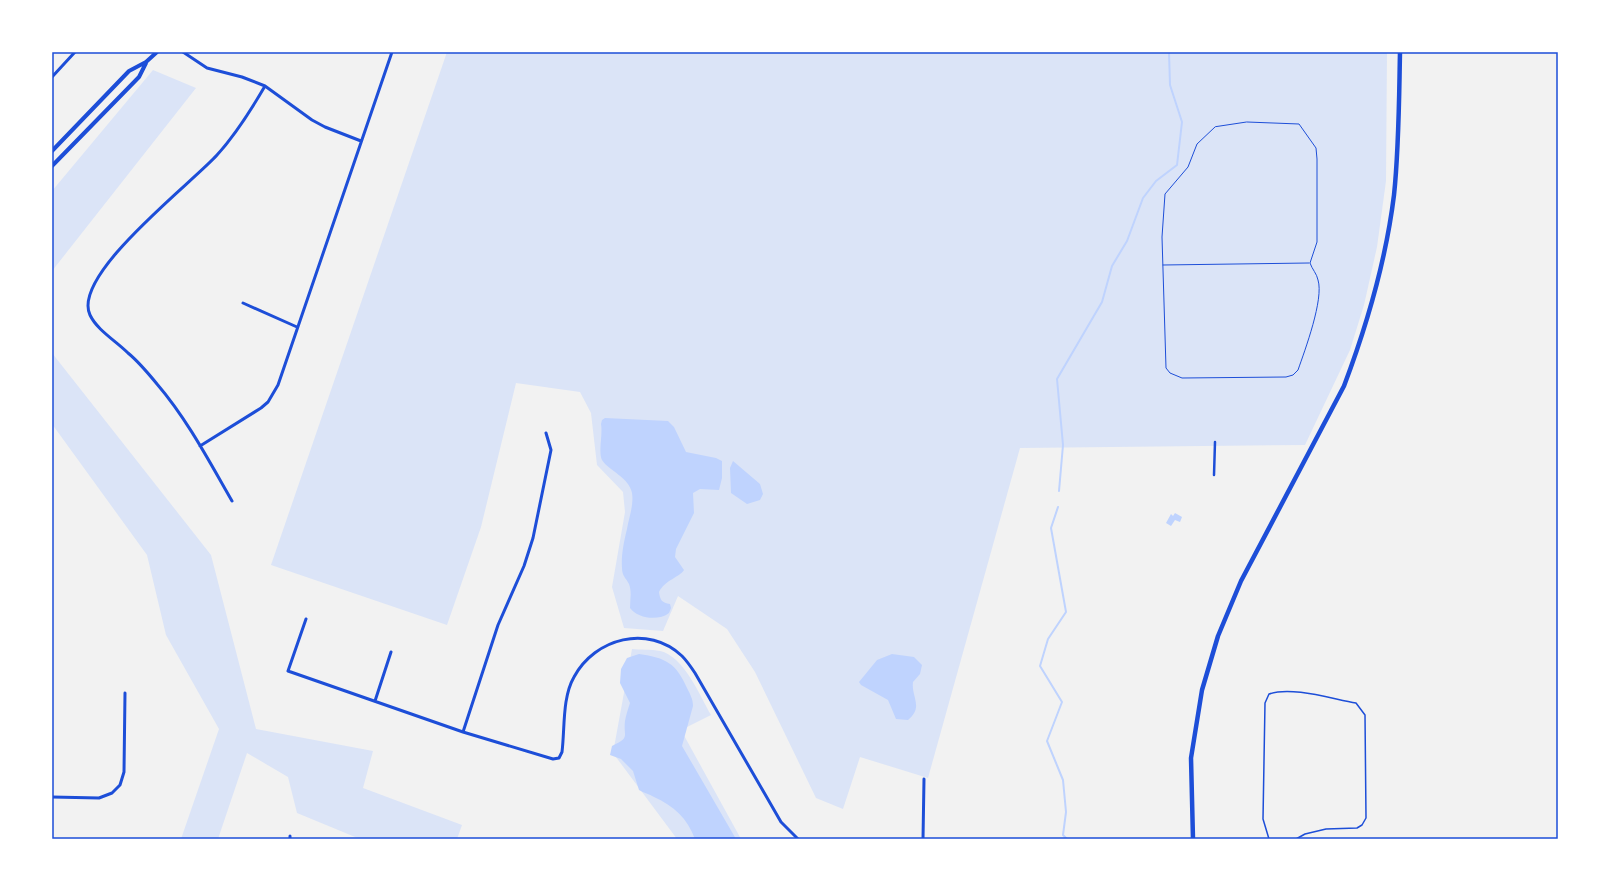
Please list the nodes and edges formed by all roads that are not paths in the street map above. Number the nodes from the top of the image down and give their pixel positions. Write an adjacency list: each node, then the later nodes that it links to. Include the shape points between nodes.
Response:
1 (75, 52): 7 (street)
2 (158, 52): 6 (street)
3 (183, 52): 8 (street, via 207,68 248,78)
4 (392, 52): 9 (street)
5 (1400, 52): 28 (main road, via 1394,196 1379,276 1344,386 1241,581 1218,636 1202,690 1191,758)
6 (146, 62): 10 (street, via 130,71); 11 (street, via 139,76)
7 (52, 77)
8 (265, 86): 9 (street, via 325,128); 16 (street, via 241,126 217,156 149,217 113,257 93,286 88,300 89,314 96,325 130,354 158,385)
9 (361, 141): 13 (street)
10 (52, 151)
11 (52, 166)
12 (243, 303): 13 (street)
13 (297, 327): 16 (street, via 278,385 268,402)
14 (546, 433): 23 (street, via 551,450 533,538 524,566 498,625)
15 (1215, 442): 17 (street)
16 (200, 446): 18 (street)
17 (1214, 475)
18 (232, 501)
19 (306, 619): 22 (street, via 288,672)
20 (391, 652): 22 (street)
21 (125, 692): 25 (street, via 124,772 120,785 112,793 99,798)
22 (375, 701): 23 (street)
23 (463, 732): 26 (street, via 553,759 559,758 562,752 567,697 573,678 585,660 602,646 623,639 643,638 664,644 682,656 695,673 782,822)
24 (924, 779): 27 (street)
25 (52, 797)
26 (798, 839)
27 (923, 839)
28 (1194, 839)
29 (1269, 839): 30 (lane, via 1263,820 1266,703 1270,694 1278,691 1356,703 1365,715 1366,818 1357,828 1326,829)
30 (1296, 839)

